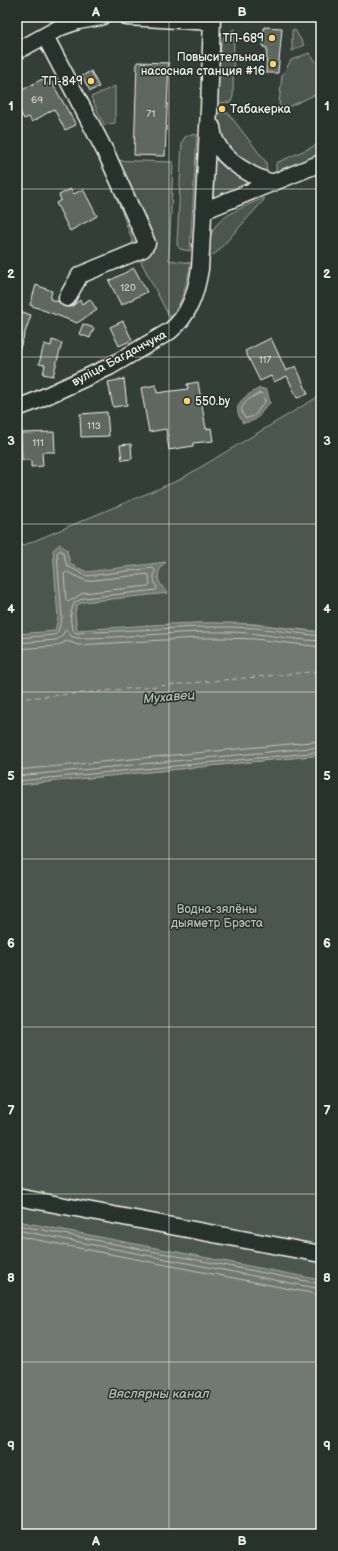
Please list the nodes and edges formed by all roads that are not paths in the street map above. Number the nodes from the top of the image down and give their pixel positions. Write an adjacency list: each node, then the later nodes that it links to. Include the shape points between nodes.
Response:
1 (101, 17): 4 (street, via 78,21)
2 (127, 17): 3 (street)
3 (212, 20): 6 (street, вуліца Багданчука)
4 (45, 36): 5 (street); 10 (street, via 105,150 147,243 143,249 80,275)
5 (17, 51)
6 (209, 110): 8 (street, вуліца Багданчука, via 216,142 222,151 251,175); 9 (street, вуліца Багданчука)
7 (321, 163): 8 (street)
8 (273, 183): 9 (street)
9 (204, 211): 11 (street, вуліца Багданчука, via 198,279 191,303 178,324 161,337 109,367)
10 (67, 298)
11 (17, 408)
12 (17, 1197): 13 (street)
13 (321, 1254)

